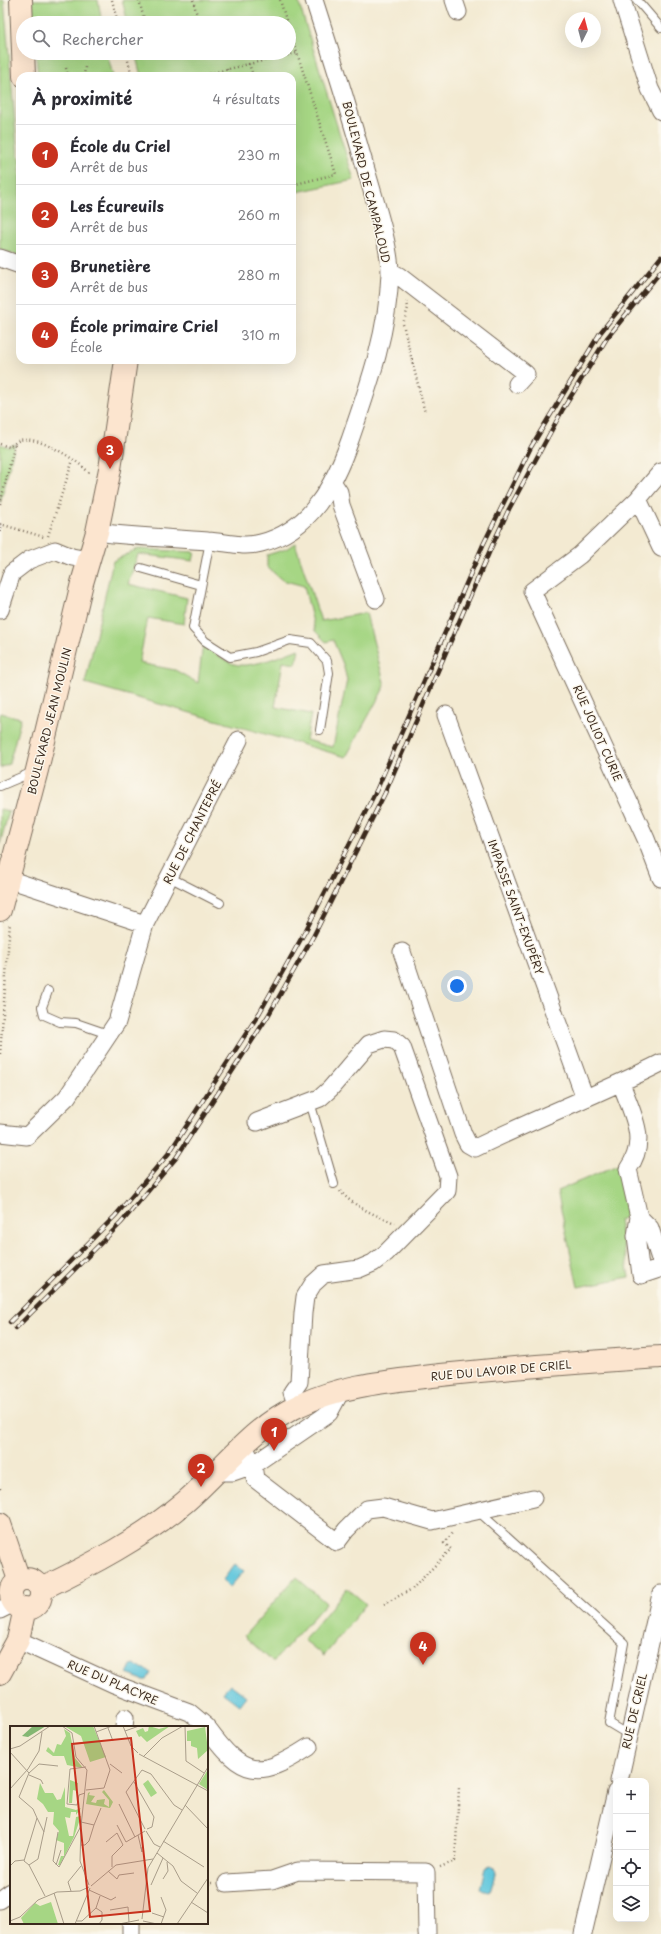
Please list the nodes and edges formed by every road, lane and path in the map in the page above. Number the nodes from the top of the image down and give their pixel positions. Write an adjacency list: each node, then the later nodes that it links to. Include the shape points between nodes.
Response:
1 (21, 0): 9 (street)
2 (112, 0): 10 (path)
3 (139, 0): 11 (path)
4 (193, 0): 12 (path)
5 (280, 0): 13 (path)
6 (314, 0): 35 (street, BOULEVARD DE CAMPALOUD, via 350,112)
7 (622, 0): 31 (street, via 650,89)
8 (637, 0): 14 (lane)
9 (22, 16)
10 (116, 16)
11 (143, 16)
12 (197, 16)
13 (285, 16)
14 (661, 29)
15 (296, 50): 16 (path)
16 (297, 53): 32 (path, via 336,174)
17 (23, 60): 24 (street)
18 (128, 60): 27 (path)
19 (266, 60): 20 (path)
20 (249, 64): 23 (path); 30 (path)
21 (85, 67): 26 (path)
22 (66, 68): 25 (path)
23 (228, 69): 28 (path); 29 (path)
24 (24, 72)
25 (67, 72)
26 (84, 72)
27 (131, 72)
28 (218, 72)
29 (229, 72)
30 (252, 72)
31 (661, 111)
32 (296, 184)
33 (0, 258): 34 (street)
34 (16, 264)
35 (390, 271): 38 (street, via 526,374); 45 (street, BOULEVARD DE CAMPALOUD, via 384,329 374,372)
36 (406, 296): 39 (path, via 408,308 403,324)
37 (125, 364): 50 (street, BOULEVARD JEAN MOULIN, via 110,469)
38 (517, 384)
39 (425, 413)
40 (0, 444): 41 (path, via 9,447)
41 (15, 444): 42 (path, via 21,440 41,441); 47 (path)
42 (72, 460): 44 (path, via 91,474); 48 (path, via 47,538)
43 (661, 472): 46 (street)
44 (90, 480)
45 (333, 483): 51 (street, BOULEVARD DE CAMPALOUD, via 305,519 278,537 243,546); 56 (street, via 339,492 341,505)
46 (638, 500): 52 (street); 64 (street, RUE JOLIOT CURIE, via 580,556 532,590 646,839)
47 (0, 504)
48 (1, 524): 49 (path)
49 (0, 532)
50 (97, 532): 51 (street, BOULEVARD DE CAMPALOUD, via 144,538); 53 (street, BOULEVARD JEAN MOULIN)
51 (210, 541): 55 (lane)
52 (661, 548)
53 (88, 560): 57 (street, via 54,550 29,560 12,573); 61 (street, BOULEVARD JEAN MOULIN)
54 (141, 568): 55 (lane)
55 (201, 584): 59 (lane, via 193,628 205,641 230,657 256,652 290,640 312,642 327,661 329,673)
56 (376, 599)
57 (0, 610)
58 (446, 715): 74 (street, IMPASSE SAINT-EXUPÉRY)
59 (320, 730)
60 (239, 740): 63 (street, RUE DE CHANTEPRÉ)
61 (37, 770): 62 (lane); 65 (street, BOULEVARD JEAN MOULIN)
62 (0, 786)
63 (169, 877): 66 (lane); 68 (street, RUE DE CHANTEPRÉ)
64 (661, 878)
65 (8, 880): 67 (street, BOULEVARD JEAN MOULIN); 68 (street)
66 (220, 903)
67 (0, 910)
68 (146, 924): 71 (street, RUE DE CHANTEPRÉ, via 117,1022)
69 (402, 952): 74 (street, via 468,1144 475,1148)
70 (48, 991): 71 (lane, via 42,1007 44,1015 60,1022 76,1023)
71 (108, 1034): 77 (street, RUE DE CHANTEPRÉ, via 67,1097 27,1136)
72 (661, 1064): 73 (street)
73 (621, 1083): 74 (street); 79 (street, via 639,1134 636,1158 628,1169)
74 (585, 1098)
75 (310, 1102): 76 (street); 78 (lane); 80 (street, via 320,1098 330,1089 369,1044 384,1039 394,1040 402,1047 448,1176 447,1191)
76 (257, 1122)
77 (0, 1133)
78 (334, 1184): 80 (path, via 347,1199 371,1214)
79 (639, 1217): 81 (street, via 650,1228); 81 (street, via 636,1236 641,1275 659,1270)
80 (410, 1230): 84 (street, via 373,1263 359,1269 324,1274 313,1284 305,1297 299,1382 292,1392)
81 (661, 1264)
82 (661, 1357): 83 (street, RUE DU LAVOIR DE CRIEL, via 513,1367)
83 (342, 1389): 84 (street, RUE DU LAVOIR DE CRIEL); 86 (street, via 329,1413)
84 (300, 1405): 85 (street, RUE DU LAVOIR DE CRIEL, via 274,1420)
85 (243, 1444): 86 (street); 87 (street, RUE DU LAVOIR DE CRIEL)
86 (253, 1465): 87 (street, via 233,1472); 91 (street, via 255,1479 337,1542 367,1508 384,1507 432,1521)
87 (217, 1472): 94 (street, RUE DU LAVOIR DE CRIEL, via 185,1502 140,1536)
88 (0, 1488): 89 (path)
89 (0, 1492)
90 (533, 1498): 91 (street)
91 (468, 1511): 96 (path, via 444,1543 451,1549 412,1589); 102 (lane, via 624,1643 609,1723)
92 (0, 1524): 93 (street)
93 (19, 1580): 94 (street, via 32,1580); 97 (street, via 12,1590)
94 (41, 1589): 97 (street, via 40,1599 34,1606)
95 (661, 1594): 102 (street, RUE DE CRIEL)
96 (384, 1604)
97 (13, 1607): 98 (street)
98 (18, 1640): 99 (street); 100 (street, RUE DU PLACYRE, via 114,1684 189,1712)
99 (0, 1673)
100 (206, 1726)
101 (208, 1728): 103 (street, RUE DU PLACYRE, via 220,1746 235,1760 251,1769 267,1769 285,1763)
102 (629, 1735): 104 (street, RUE DE CRIEL)
103 (309, 1747)
104 (620, 1778)
105 (459, 1788): 107 (path, via 455,1861)
106 (613, 1804): 111 (street)
107 (426, 1872): 108 (street, via 298,1870 272,1880); 112 (street)
108 (227, 1882)
109 (10, 1893): 110 (street)
110 (0, 1900)
111 (582, 1932)
112 (427, 1934)

